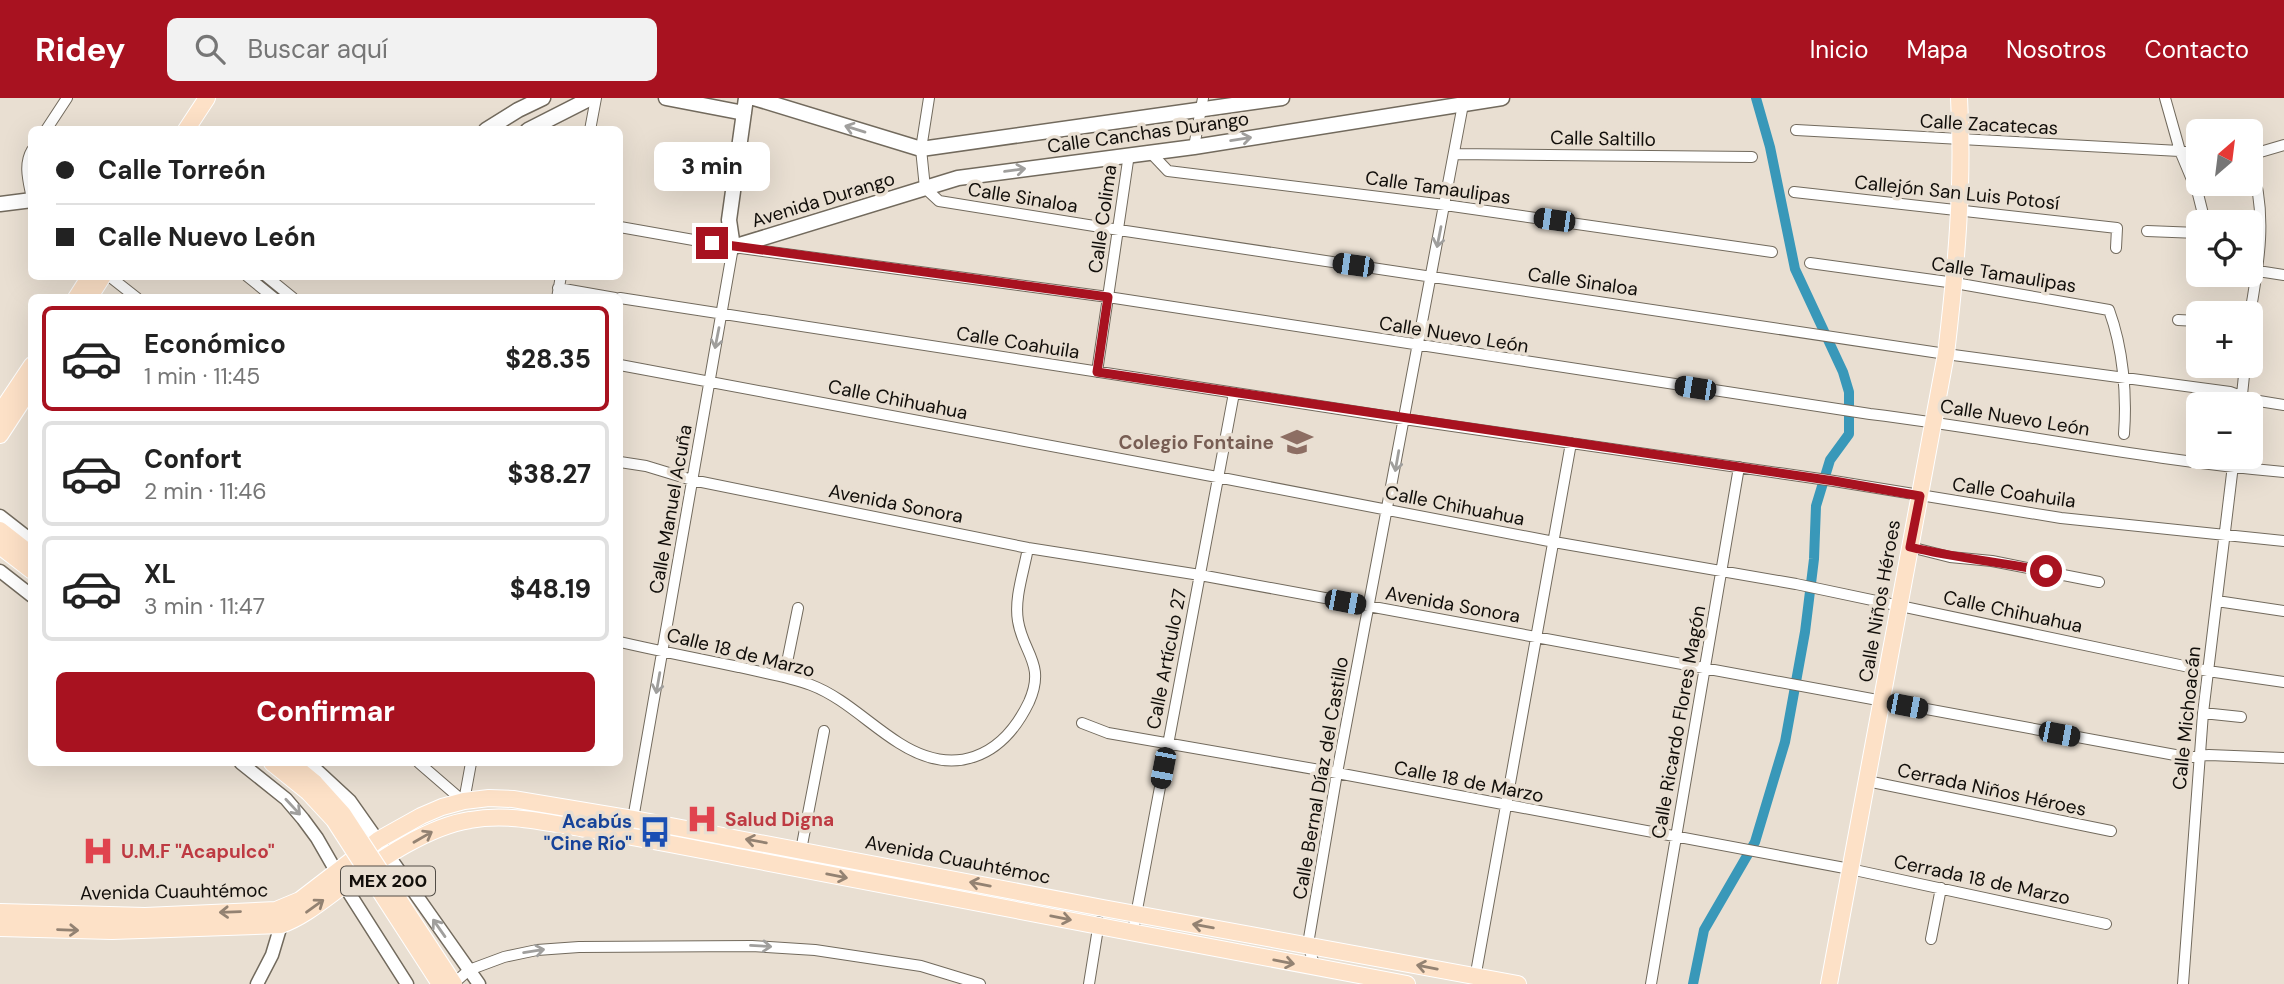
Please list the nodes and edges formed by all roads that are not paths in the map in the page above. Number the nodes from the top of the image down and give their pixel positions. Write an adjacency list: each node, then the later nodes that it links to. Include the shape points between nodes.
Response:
1 (67, 98): 17 (street)
2 (207, 98): 18 (main road)
3 (219, 98): 19 (main road)
4 (543, 98): 20 (main road)
5 (594, 98): 21 (main road); 22 (street)
6 (666, 98): 16 (main road)
7 (746, 98): 16 (main road)
8 (754, 98): 27 (main road, Avenida Durango, one-way to 8)
9 (929, 98): 27 (street)
10 (1282, 98): 15 (main road, Avenida Durango)
11 (1502, 98): 14 (main road, Calle Canchas Durango)
12 (1959, 98): 24 (main road, Calle Niños Héroes)
13 (2165, 98): 29 (street)
14 (1464, 101): 26 (main road, Calle Canchas Durango, one-way to 14); 33 (street, Calle Bernal Díaz del Castillo)
15 (1202, 104): 26 (street); 27 (main road, Avenida Durango)
16 (744, 113): 48 (main road, via 729,220)
17 (49, 126)
18 (189, 126)
19 (202, 126)
20 (492, 126)
21 (536, 126)
22 (590, 126)
23 (1796, 130): 24 (street, Calle Zacatecas)
24 (1961, 140): 29 (street, Calle Zacatecas); 42 (main road, Calle Niños Héroes)
25 (2284, 145): 31 (street)
26 (1194, 146): 28 (main road, Calle Canchas Durango)
27 (921, 149): 37 (street)
28 (1149, 151): 32 (main road, Calle Canchas Durango); 41 (street, Calle Tamaulipas, via 1168,171)
29 (2180, 151): 30 (street, Calle Zacatecas); 43 (street)
30 (2186, 151)
31 (2263, 151)
32 (1129, 154): 37 (main road, Calle Canchas Durango, one-way to 32, via 958,178); 45 (street, Calle Colima)
33 (1454, 154): 35 (street, Calle Saltillo); 41 (street, Calle Bernal Díaz del Castillo)
34 (28, 157): 36 (street)
35 (1752, 157)
36 (28, 177)
37 (925, 188): 45 (street, Calle Sinaloa, via 939,201); 48 (main road, Avenida Durango)
38 (1794, 192): 42 (street, Callejón San Luis Potosí)
39 (28, 200): 40 (main road)
40 (0, 204)
41 (1445, 205): 50 (street, Calle Tamaulipas); 54 (street, Calle Bernal Díaz del Castillo, one-way to 54)
42 (1959, 209): 49 (street, Callejón San Luis Potosí, via 2117,228); 58 (main road, Calle Niños Héroes)
43 (2201, 210)
44 (623, 228): 48 (street, Calle Nuevo León)
45 (1119, 230): 54 (street, Calle Sinaloa); 62 (street, Calle Colima)
46 (2147, 231): 47 (street)
47 (2186, 233)
48 (733, 247): 62 (street, Calle Nuevo León); 64 (street, Calle Manuel Acuña)
49 (2116, 248)
50 (1772, 252)
51 (1810, 263): 58 (street, Calle Tamaulipas)
52 (2263, 272): 53 (street)
53 (2284, 275)
54 (1432, 276): 67 (street, Calle Bernal Díaz del Castillo); 68 (street, Calle Sinaloa)
55 (115, 280): 59 (street)
56 (252, 280): 60 (street)
57 (271, 280): 61 (street)
58 (1955, 283): 68 (main road, Calle Niños Héroes); 72 (street, Calle Tamaulipas, via 2109,310)
59 (132, 294)
60 (269, 294)
61 (288, 294)
62 (1108, 297): 67 (street, Calle Nuevo León); 71 (street, Calle Colima)
63 (623, 299): 64 (street, Calle Coahuila)
64 (722, 315): 71 (street, Calle Coahuila); 73 (street, Calle Manuel Acuña, one-way to 73)
65 (2178, 320): 66 (street)
66 (2186, 320)
67 (1419, 346): 80 (street, Calle Bernal Díaz del Castillo); 81 (street, Calle Nuevo León)
68 (1946, 354): 72 (street, Calle Sinaloa); 81 (main road, Calle Niños Héroes)
69 (623, 366): 73 (street, Calle Chihuahua)
70 (28, 371): 79 (main road)
71 (1097, 372): 76 (street, Calle Coahuila)
72 (2123, 376): 75 (street, Calle Sinaloa); 82 (street)
73 (709, 381): 91 (street, Calle Chihuahua); 92 (street, Calle Manuel Acuña)
74 (28, 392): 83 (main road)
75 (2230, 392)
76 (1234, 393): 80 (street, Calle Coahuila); 91 (street, Calle Artículo 27)
77 (2263, 402): 78 (street)
78 (2284, 405)
79 (0, 413)
80 (1404, 419): 84 (street, Calle Coahuila); 94 (street, Calle Bernal Díaz del Castillo, one-way to 94)
81 (1933, 422): 85 (street, Calle Nuevo León); 93 (main road, Calle Niños Héroes)
82 (2124, 434)
83 (0, 435)
84 (1571, 443): 87 (street, Calle Coahuila); 100 (street)
85 (2186, 456)
86 (623, 463): 92 (street, Avenida Sonora)
87 (1739, 467): 93 (street, Calle Coahuila); 107 (street, Calle Ricardo Flores Magón)
88 (2263, 468): 90 (street, Calle Nuevo León)
89 (2233, 469): 97 (street, Calle Michoacán)
90 (2284, 472)
91 (1217, 477): 94 (street, Calle Chihuahua); 108 (street, Calle Artículo 27)
92 (692, 480): 103 (street, Avenida Sonora); 118 (street, Calle Manuel Acuña)
93 (1920, 496): 97 (street, Calle Coahuila, via 2061,518); 102 (main road, Calle Niños Héroes)
94 (1388, 510): 100 (street, Calle Chihuahua); 113 (street, Calle Bernal Díaz del Castillo)
95 (0, 516): 98 (street)
96 (0, 530): 104 (main road)
97 (2226, 535): 99 (street, Calle Coahuila); 111 (street, Calle Michoacán)
98 (28, 538)
99 (2284, 541)
100 (1554, 542): 107 (street, Calle Chihuahua); 116 (street)
101 (0, 546): 105 (main road)
102 (1910, 547): 109 (street); 112 (main road, Calle Niños Héroes)
103 (1028, 548): 108 (street, Avenida Sonora); 121 (street, Calle 18 de Marzo, via 1017,608 1035,680 1029,701 992,750 975,758 948,761 923,754 901,745 813,685)
104 (28, 552)
105 (28, 568)
106 (0, 571): 110 (street)
107 (1721, 571): 112 (street, Calle Chihuahua); 119 (street, Calle Ricardo Flores Magón)
108 (1200, 575): 113 (street, Avenida Sonora); 128 (street, Calle Artículo 27)
109 (2099, 582)
110 (28, 593)
111 (2217, 601): 115 (street); 120 (street, Calle Michoacán)
112 (1899, 604): 120 (street, Calle Chihuahua); 123 (main road, Calle Niños Héroes)
113 (1369, 606): 116 (street, Avenida Sonora); 137 (street, Calle Bernal Díaz del Castillo)
114 (798, 608): 121 (street)
115 (2284, 611)
116 (1537, 636): 119 (street, Avenida Sonora); 141 (street)
117 (623, 643): 118 (street, Calle 18 de Marzo)
118 (663, 651): 121 (street, Calle 18 de Marzo); 142 (street, Calle Manuel Acuña, one-way to 142)
119 (1704, 668): 123 (street, Avenida Sonora); 144 (street, Calle Ricardo Flores Magón)
120 (2208, 671): 122 (street, Calle Chihuahua); 124 (street, Calle Michoacán)
121 (784, 677)
122 (2284, 682)
123 (1882, 701): 129 (street, Avenida Sonora, via 2172,755); 138 (main road, Calle Niños Héroes)
124 (2203, 713): 125 (street); 129 (street, Calle Michoacán)
125 (2241, 717)
126 (1082, 723): 128 (street, Calle 18 de Marzo, via 1108,733)
127 (824, 731): 146 (street)
128 (1168, 744): 137 (street, Calle 18 de Marzo); 153 (street, Calle Artículo 27)
129 (2199, 756): 130 (street, Avenida Sonora); 176 (street, Calle Michoacán)
130 (2284, 758)
131 (245, 766): 149 (street, one-way to 149, via 286,799 317,838)
132 (277, 766): 139 (main road, MEX 200)
133 (294, 766): 139 (main road, MEX 200)
134 (313, 766): 145 (street, via 350,801)
135 (422, 766): 140 (street)
136 (470, 766): 140 (street)
137 (1337, 773): 141 (street, Calle 18 de Marzo); 160 (street, Calle Bernal Díaz del Castillo)
138 (1867, 781): 143 (street, Cerrada Niños Héroes); 148 (main road, Calle Niños Héroes)
139 (312, 787): 167 (main road, MEX 200, bridge); 168 (main road, MEX 200, bridge, via 344,814)
140 (463, 801): 142 (main road, Avenida Cuauhtémoc, via 513,799); 145 (main road, Avenida Cuauhtémoc, via 421,816)
141 (1507, 806): 144 (street, Calle 18 de Marzo); 163 (street)
142 (634, 819): 146 (main road, Avenida Cuauhtémoc, one-way to 142)
143 (2111, 831)
144 (1676, 837): 148 (street, Calle 18 de Marzo); 174 (street, Calle Ricardo Flores Magón)
145 (379, 839): 147 (street); 149 (main road, Avenida Cuauhtémoc)
146 (801, 850): 151 (main road, Avenida Cuauhtémoc, one-way to 146)
147 (389, 856): 149 (main road, Avenida Cuauhtémoc); 156 (main road, Avenida Cuauhtémoc, one-way to 156, via 450,824 514,818 632,836); 162 (street, one-way to 147)
148 (1850, 869): 150 (street, Cerrada 18 de Marzo); 175 (main road, Calle Niños Héroes)
149 (340, 878): 152 (main road, Avenida Cuauhtémoc, one-way to 152, via 276,910 145,916); 155 (main road, Avenida Cuauhtémoc, one-way to 149, via 306,913); 166 (street)
150 (1941, 888): 154 (street, Cerrada 18 de Marzo); 159 (street)
151 (1103, 908): 153 (main road, Avenida Cuauhtémoc); 156 (street)
152 (0, 912)
153 (1136, 914): 158 (street, Calle Artículo 27); 160 (main road, Avenida Cuauhtémoc, one-way to 153)
154 (2106, 924)
155 (281, 925): 157 (main road, Avenida Cuauhtémoc, one-way to 155, via 112,931); 165 (street)
156 (1099, 925): 158 (main road, Avenida Cuauhtémoc); 171 (street)
157 (0, 928)
158 (1133, 932): 161 (main road, Avenida Cuauhtémoc, one-way to 161)
159 (1931, 939)
160 (1308, 944): 161 (street, Calle Bernal Díaz del Castillo); 163 (main road, Avenida Cuauhtémoc, one-way to 160)
161 (1315, 968): 164 (main road, Avenida Cuauhtémoc)
162 (469, 970): 168 (street); 169 (street); 170 (street, one-way to 170, via 537,950 752,946 921,966)
163 (1474, 980): 173 (main road, Avenida Cuauhtémoc)
164 (1379, 981): 172 (main road, Avenida Cuauhtémoc)
165 (257, 984)
166 (407, 984)
167 (440, 984)
168 (453, 984)
169 (479, 984)
170 (980, 984)
171 (1089, 984)
172 (1407, 984)
173 (1518, 984)
174 (1651, 984)
175 (1829, 984)
176 (2183, 984)

